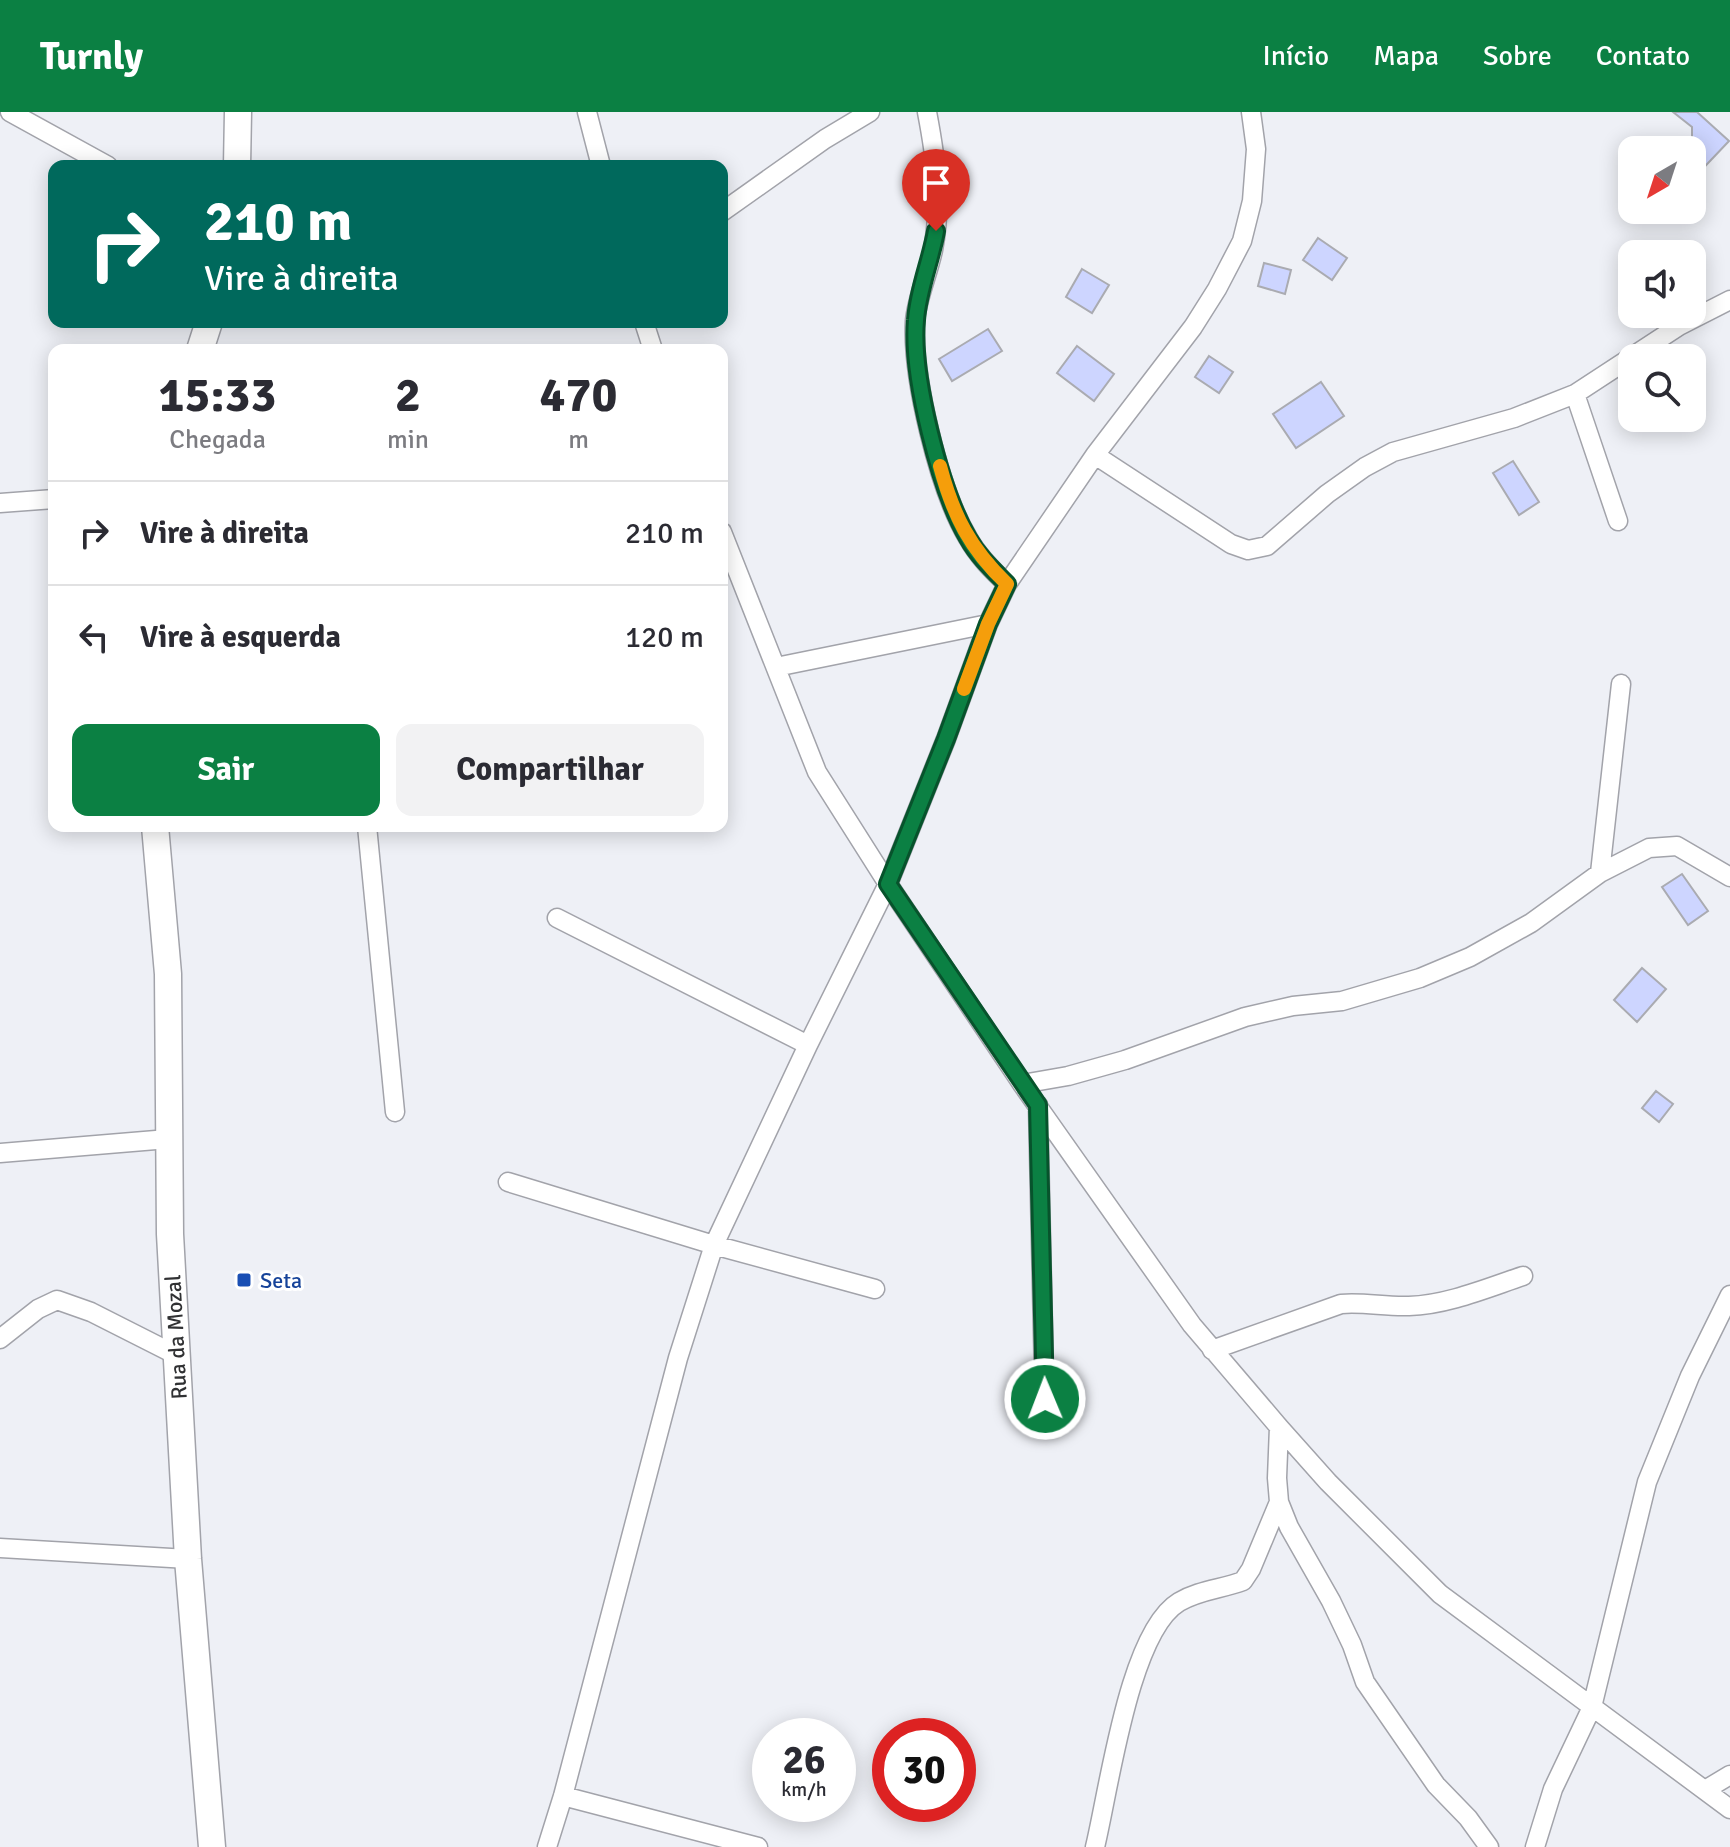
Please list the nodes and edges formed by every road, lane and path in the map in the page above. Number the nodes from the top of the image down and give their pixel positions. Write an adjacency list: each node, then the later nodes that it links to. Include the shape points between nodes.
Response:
1 (10, 112): 7 (street)
2 (238, 112): 8 (main road)
3 (587, 112): 9 (street)
4 (870, 112): 10 (street)
5 (927, 112): 18 (street, via 939,204 915,334 927,419 948,495 967,537)
6 (1251, 112): 13 (street, via 1256,149 1242,241 1193,327)
7 (97, 160)
8 (237, 160)
9 (599, 160)
10 (728, 208)
11 (1730, 300): 12 (street, via 1679,326)
12 (1575, 394): 13 (street, via 1514,418 1393,452 1327,494 1267,546 1248,550); 16 (street)
13 (1095, 455): 18 (street)
14 (48, 499): 15 (street)
15 (0, 503)
16 (1618, 521)
17 (728, 547): 20 (street)
18 (1007, 584): 19 (street)
19 (988, 624): 20 (street); 26 (street)
20 (776, 667): 26 (street, via 817,772)
21 (1621, 684): 24 (street)
22 (156, 832): 32 (main road, Rua da Mozal, via 168,974)
23 (368, 832): 31 (street)
24 (1600, 873): 25 (street, via 1649,848 1677,846); 29 (street, via 1531,923 1420,978 1342,1001 1245,1017 1125,1060)
25 (1730, 877)
26 (888, 884): 28 (street); 29 (street)
27 (557, 918): 28 (street)
28 (808, 1045): 35 (street)
29 (1022, 1084): 30 (street)
30 (1038, 1105): 40 (street); 42 (street)
31 (395, 1112)
32 (168, 1139): 33 (street); 41 (main road, Rua da Mozal)
33 (0, 1153)
34 (508, 1182): 35 (street)
35 (714, 1245): 37 (street); 50 (street, via 678,1358)
36 (1523, 1276): 40 (street, via 1412,1306 1341,1304)
37 (875, 1289)
38 (1730, 1295): 47 (street, via 1647,1482)
39 (0, 1339): 41 (street, via 57,1300)
40 (1212, 1350): 43 (street)
41 (178, 1356): 46 (main road, Rua da Mozal)
42 (1045, 1423)
43 (1279, 1427): 44 (street); 47 (street, via 1440,1594)
44 (1279, 1502): 55 (street, via 1243,1581 1196,1593 1158,1622 1144,1649 1121,1726); 56 (street, via 1374,1698 1436,1785)
45 (0, 1548): 46 (street)
46 (188, 1559): 52 (main road, Rua da Mozal)
47 (1592, 1707): 49 (street); 57 (street, via 1553,1789)
48 (1730, 1775): 49 (street)
49 (1705, 1790): 51 (street)
50 (563, 1796): 53 (street); 54 (street)
51 (1730, 1809)
52 (212, 1847)
53 (547, 1847)
54 (758, 1847)
55 (1095, 1847)
56 (1489, 1847)
57 (1535, 1847)

